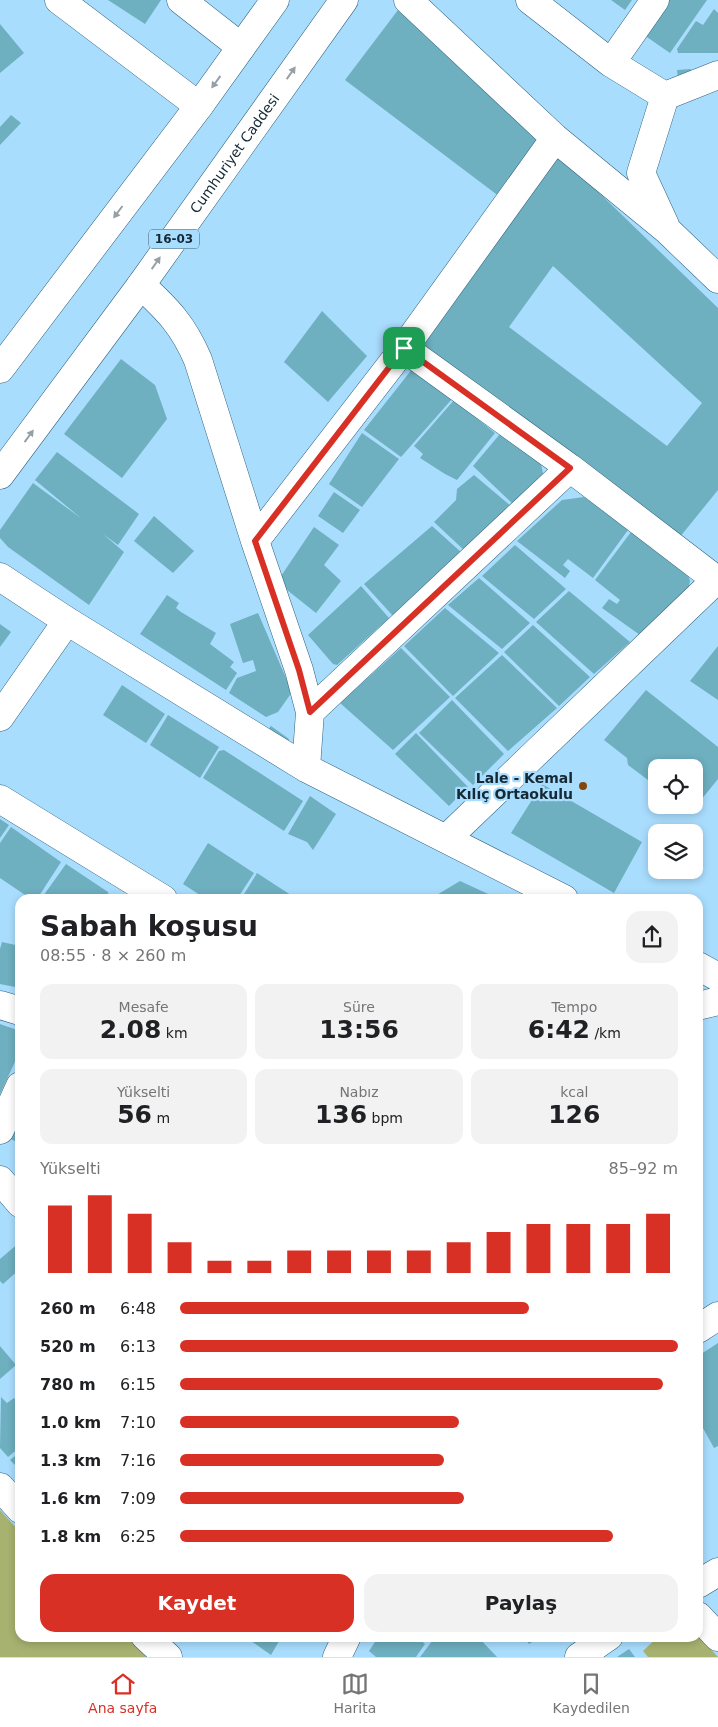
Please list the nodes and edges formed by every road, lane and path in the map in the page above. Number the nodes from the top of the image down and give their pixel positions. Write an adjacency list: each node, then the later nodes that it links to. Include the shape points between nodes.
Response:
1 (59, 0): 12 (street)
2 (181, 0): 8 (street)
3 (275, 0): 8 (street)
4 (344, 0): 16 (street, Cumhuriyet Caddesi / 16-03, one-way to 4)
5 (408, 0): 13 (street)
6 (530, 0): 9 (street)
7 (655, 0): 9 (street)
8 (241, 47): 12 (street, one-way to 12)
9 (611, 63): 11 (street)
10 (718, 75): 11 (street)
11 (665, 96): 14 (street, via 641,172)
12 (199, 106): 18 (street, one-way to 18)
13 (555, 138): 14 (street); 17 (street)
14 (667, 230): 15 (street)
15 (718, 279)
16 (141, 285): 20 (street, Cumhuriyet Caddesi / 16-03, one-way to 16); 21 (street, via 177,321 190,341)
17 (404, 348): 19 (street); 21 (street)
18 (2, 361)
19 (570, 468): 23 (street); 25 (street)
20 (0, 475)
21 (255, 541): 25 (street)
22 (0, 577): 24 (street)
23 (717, 580): 29 (street)
24 (67, 621): 26 (street); 27 (street)
25 (310, 712): 27 (street)
26 (0, 717)
27 (306, 768): 29 (street)
28 (0, 799): 30 (street)
29 (446, 839): 31 (street)
30 (145, 894)
31 (554, 894)
32 (703, 969): 33 (street)
33 (718, 977)
34 (718, 1001): 36 (street)
35 (0, 1005): 37 (street)
36 (703, 1005)
37 (15, 1010)
38 (15, 1097): 39 (street)
39 (0, 1130)
40 (0, 1180): 41 (street)
41 (15, 1197)
42 (718, 1316): 43 (street)
43 (703, 1326)
44 (0, 1487): 45 (street)
45 (15, 1504)
46 (718, 1572): 47 (street)
47 (703, 1581)
48 (703, 1621): 49 (street)
49 (718, 1637)
50 (152, 1642): 53 (street)
51 (344, 1642): 54 (street)
52 (600, 1642): 55 (street)
53 (168, 1657)
54 (336, 1657)
55 (579, 1657)

